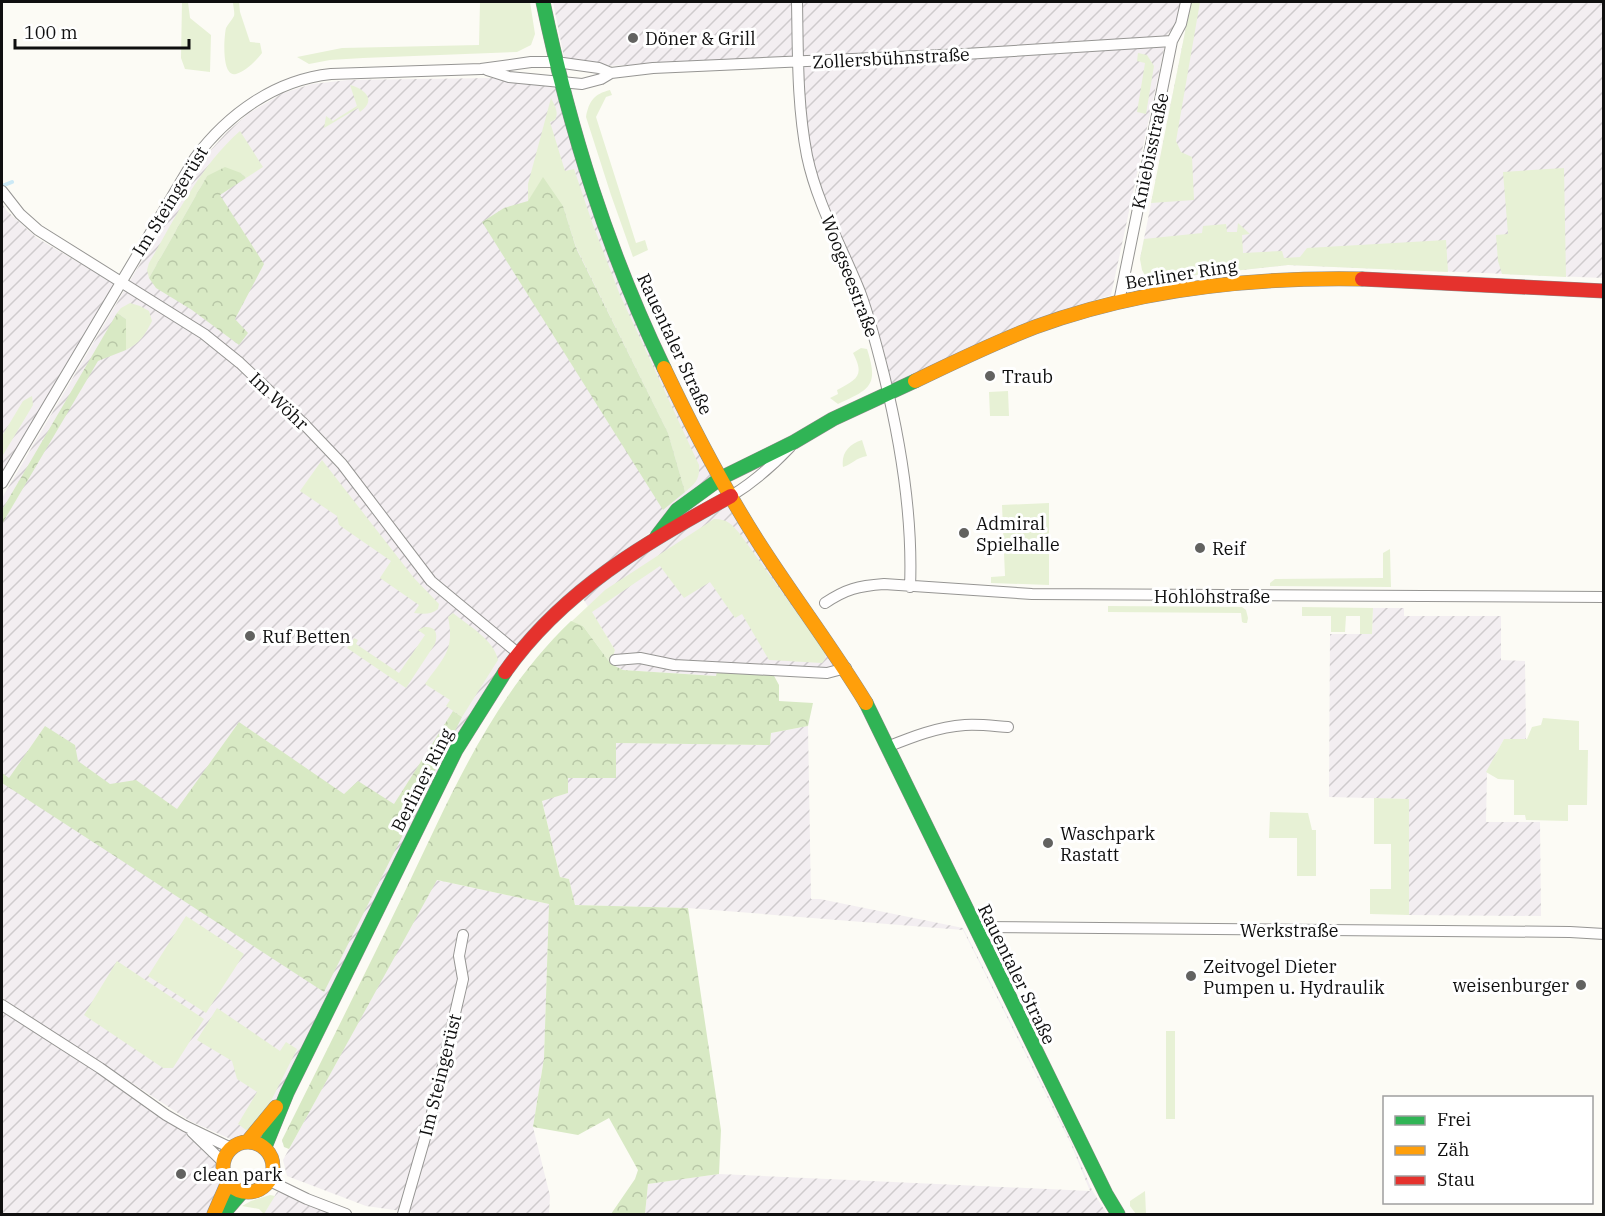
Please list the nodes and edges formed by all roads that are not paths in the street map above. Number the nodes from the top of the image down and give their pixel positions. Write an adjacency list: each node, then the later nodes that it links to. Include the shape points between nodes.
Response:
1 (543, 2): 5 (street, Rauentaler Straße)
2 (797, 2): 6 (street, Woogseestraße)
3 (1186, 2): 4 (street, Kniebisstraße, via 1182,24)
4 (1172, 41): 6 (street, Zollersbühnstraße); 13 (street, Kniebisstraße)
5 (556, 62): 7 (street, Im Steingerüst); 8 (street, Zollersbühnstraße, via 599,68); 9 (street, Rauentaler Straße)
6 (798, 63): 8 (street, Zollersbühnstraße, via 653,68); 14 (street, Woogseestraße, via 810,168 860,293)
7 (481, 69): 9 (street, Im Steingerüst); 11 (street, Im Steingerüst, via 320,75 288,84 257,100 200,150)
8 (611, 74): 9 (street, Zollersbühnstraße, via 582,84)
9 (561, 83): 16 (street, Rauentaler Straße, via 611,246 681,404)
10 (2, 191): 11 (street, Im Wöhr, via 38,230)
11 (122, 281): 17 (street, Im Steingerüst); 23 (street, Im Wöhr, via 204,334 271,392 342,464 431,581)
12 (1604, 291): 13 (street, Berliner Ring, via 1299,278 1221,285)
13 (1119, 302): 14 (street, Berliner Ring, via 1036,327)
14 (889, 393): 15 (street, Berliner Ring); 20 (street, Woogseestraße, via 906,487)
15 (795, 442): 16 (street, Berliner Ring); 18 (street, Berliner Ring, via 751,484)
16 (721, 478): 18 (street, Rauentaler Straße); 19 (street, Berliner Ring, via 677,510)
17 (2, 483)
18 (731, 496): 19 (street, Berliner Ring); 25 (street, Rauentaler Straße, via 794,596)
19 (657, 536): 23 (street, Berliner Ring, via 553,616)
20 (910, 587): 21 (street, Hohlohstraße, via 1032,594); 22 (street, Hohlohstraße, via 861,585)
21 (1604, 597)
22 (825, 603)
23 (519, 654): 32 (street, Berliner Ring, via 456,750)
24 (615, 660): 25 (street, via 640,658 674,665 827,673)
25 (846, 668): 27 (street, Rauentaler Straße)
26 (1008, 727): 27 (street, via 965,725 914,736)
27 (887, 747): 28 (street, Rauentaler Straße)
28 (975, 927): 29 (street, Werkstraße); 45 (street, Rauentaler Straße)
29 (1604, 934)
30 (463, 935): 44 (street, Im Steingerüst, via 459,956 463,979)
31 (2, 1005): 33 (street)
32 (287, 1093): 34 (street, Berliner Ring); 35 (street, Berliner Ring)
33 (185, 1126): 36 (street); 37 (street)
34 (248, 1141): 35 (street); 36 (street, Berliner Ring)
35 (265, 1147): 38 (street, via 274,1166)
36 (231, 1148): 37 (street)
37 (223, 1162): 39 (street)
38 (270, 1181): 40 (street, via 257,1191); 43 (street)
39 (228, 1182): 40 (street); 41 (street)
40 (242, 1191): 42 (street)
41 (214, 1215)
42 (223, 1215)
43 (346, 1215)
44 (403, 1215)
45 (1118, 1215)

